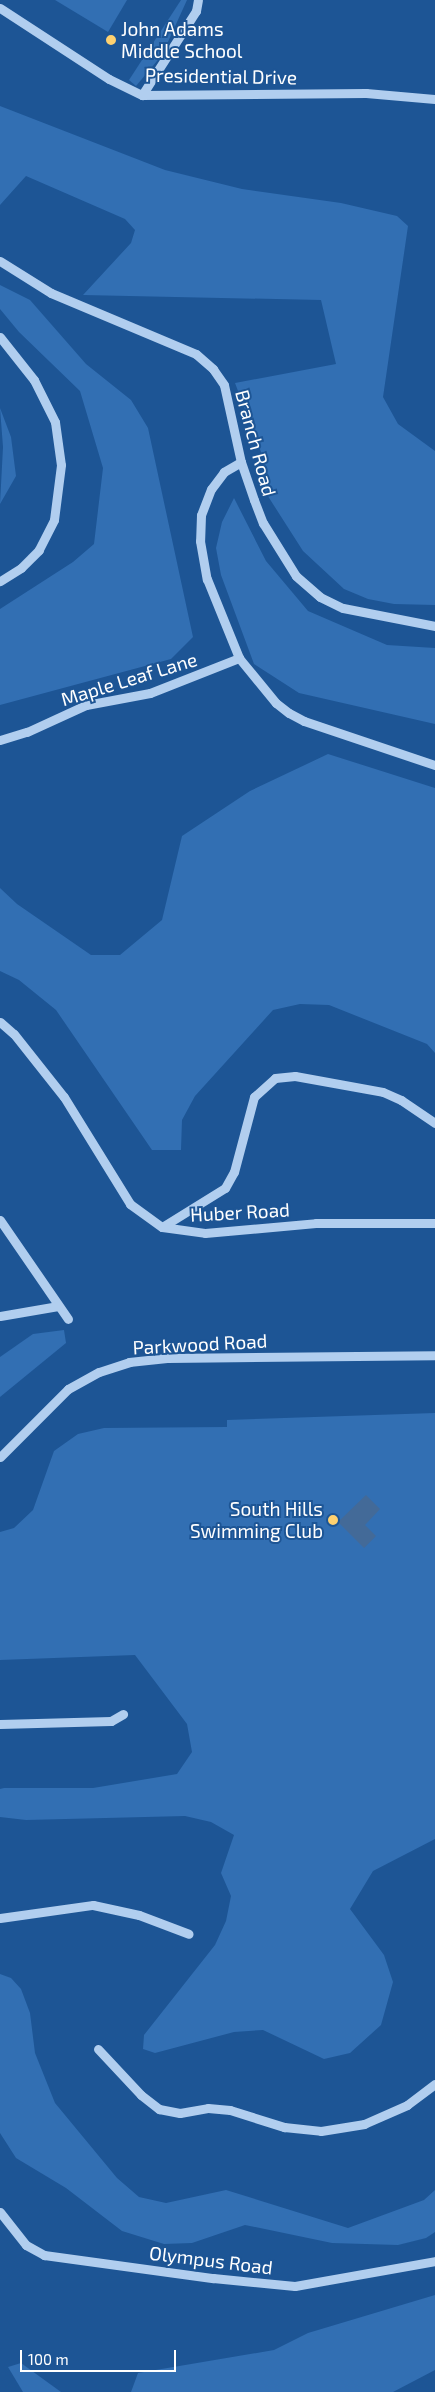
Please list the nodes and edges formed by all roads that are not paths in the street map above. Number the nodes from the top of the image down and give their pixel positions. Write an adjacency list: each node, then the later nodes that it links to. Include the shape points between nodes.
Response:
1 (198, 0): 3 (street, via 196,11)
2 (0, 8): 3 (street, Presidential Drive, via 109,79)
3 (142, 95): 4 (street, Presidential Drive, via 366,93)
4 (435, 99)
5 (0, 261): 7 (street, Branch Road, via 51,293 196,354 213,369 224,385)
6 (0, 337): 8 (street, via 34,380 55,422 61,465 54,520 39,550)
7 (241, 462): 9 (street, Branch Road, via 272,538 296,576 320,597 343,608); 10 (street, via 224,472 211,488 202,515 200,541 207,579)
8 (0, 582)
9 (435, 626)
10 (239, 658): 11 (street, Maple Leaf Lane, via 150,693 86,705); 12 (street, via 276,703 297,717)
11 (0, 740)
12 (435, 765)
13 (0, 1022): 17 (street, Huber Road, via 19,1040 64,1097 130,1204)
14 (435, 1124): 17 (street, via 402,1100 383,1092 296,1076 275,1078 254,1097 234,1172 225,1188)
15 (0, 1220): 18 (street)
16 (435, 1223): 17 (street, Huber Road, via 316,1223 204,1233)
17 (162, 1227)
18 (58, 1306): 19 (street); 20 (street)
19 (0, 1316)
20 (68, 1319)
21 (435, 1355): 22 (street, Parkwood Road, via 167,1358 129,1362 99,1372 68,1389)
22 (0, 1457)
23 (123, 1714): 24 (street, via 111,1721)
24 (0, 1724)
25 (0, 1918): 26 (street, via 93,1904 139,1915)
26 (189, 1934)
27 (98, 2049): 28 (street, via 141,2095 160,2108 180,2113 208,2108 230,2110 284,2128 321,2131 364,2124 407,2105)
28 (435, 2084)
29 (0, 2212): 30 (street, Olympus Road, via 26,2245 44,2255 212,2278 295,2286)
30 (435, 2261)

